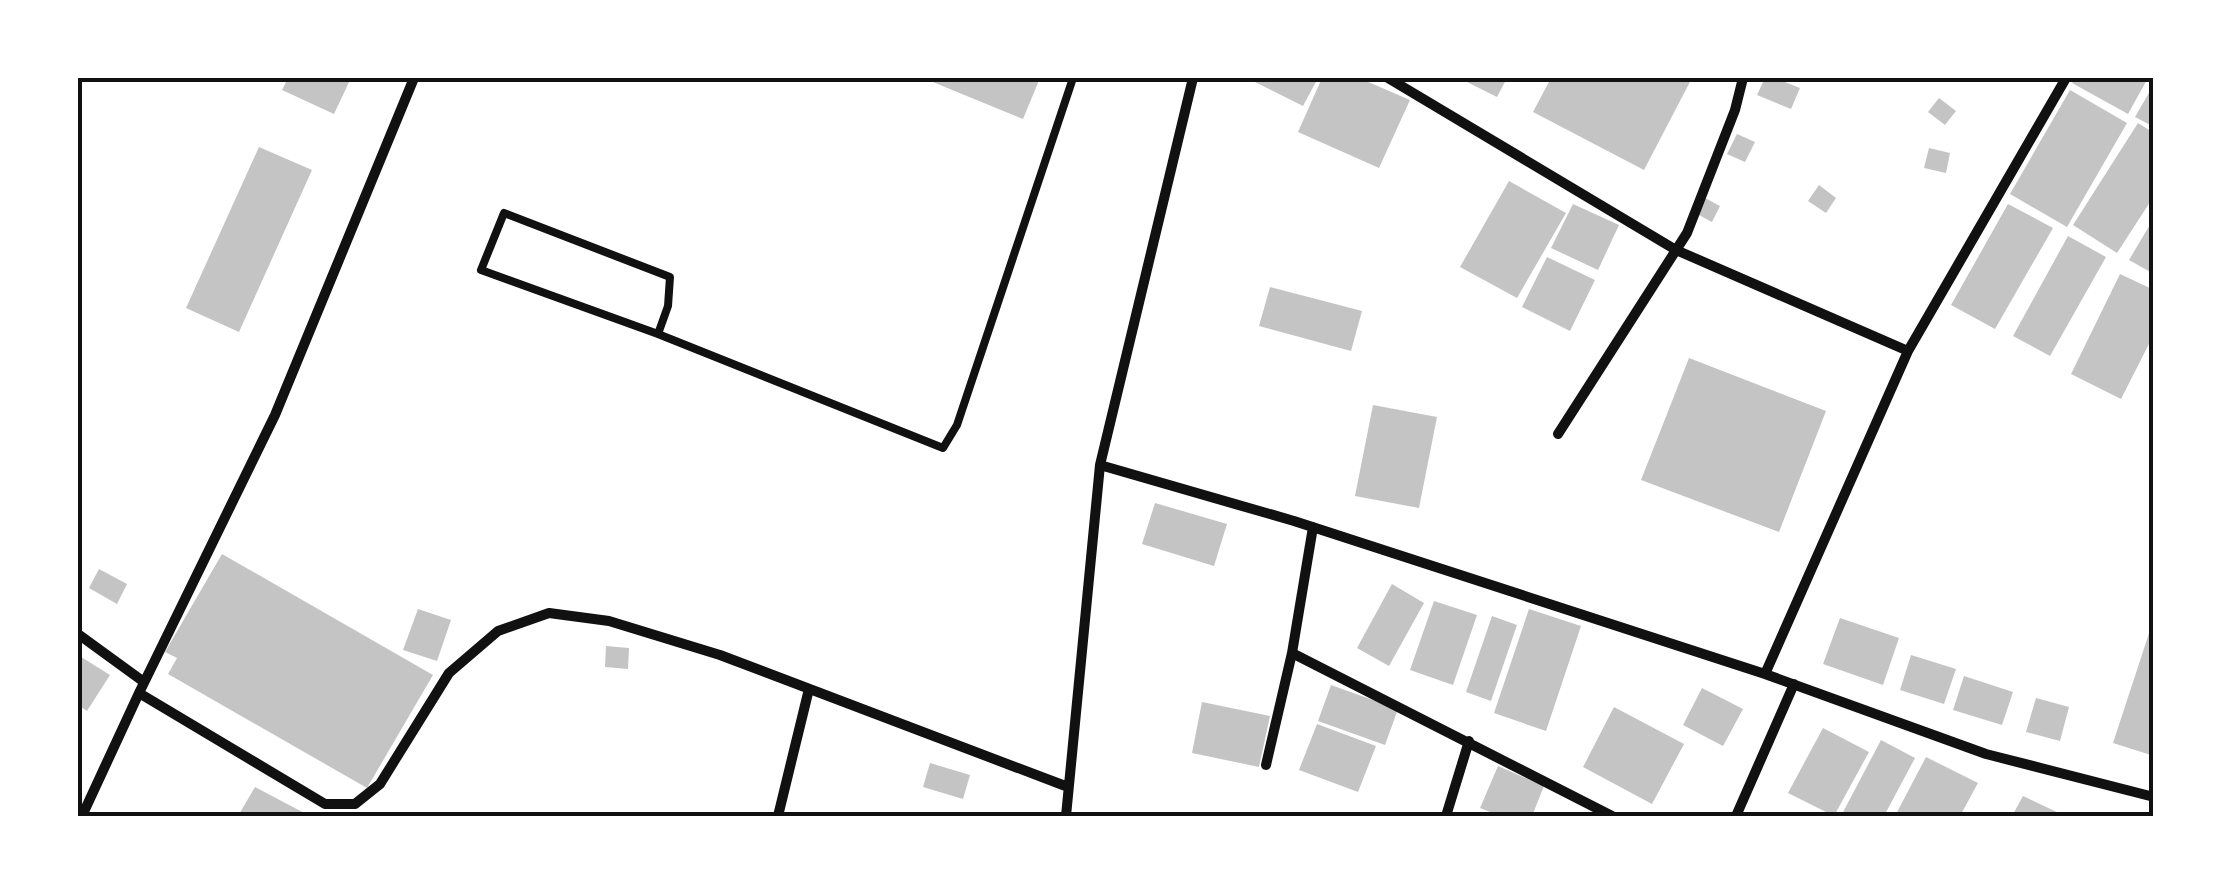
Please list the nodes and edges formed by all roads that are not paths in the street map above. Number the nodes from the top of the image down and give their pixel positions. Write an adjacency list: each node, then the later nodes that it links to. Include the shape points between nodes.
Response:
1 (414, 78): 17 (street, via 276,415)
2 (1073, 78): 8 (lane, via 957,425 943,448)
3 (1193, 78): 11 (street)
4 (1388, 78): 7 (street)
5 (1743, 78): 7 (street)
6 (2066, 78): 9 (street)
7 (1676, 250): 9 (street); 10 (street)
8 (658, 334): 8 (lane, via 481,270 504,213 670,278)
9 (1908, 351): 15 (street)
10 (1558, 434)
11 (1100, 464): 12 (street); 21 (street)
12 (1313, 527): 14 (street); 15 (street)
13 (78, 634): 17 (street)
14 (1292, 653): 19 (street); 20 (street)
15 (1765, 674): 16 (street)
16 (1794, 684): 22 (street, via 1986,754); 28 (street)
17 (141, 688): 18 (street, via 326,804 355,804 380,784 450,674 498,631 549,613 609,621); 23 (street)
18 (810, 688): 21 (street); 24 (street)
19 (1468, 741): 26 (street); 27 (street)
20 (1266, 765)
21 (1068, 786): 25 (street)
22 (2154, 797)
23 (82, 816)
24 (778, 816)
25 (1066, 816)
26 (1446, 816)
27 (1612, 816)
28 (1736, 816)

